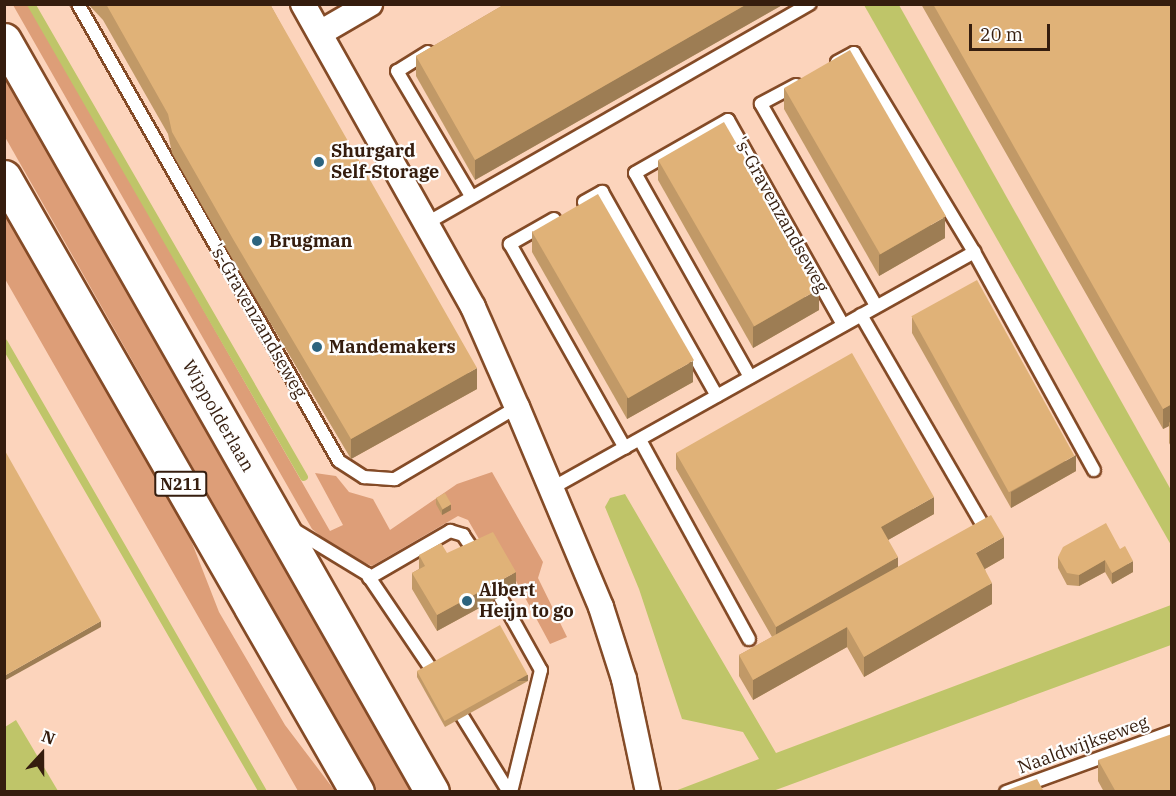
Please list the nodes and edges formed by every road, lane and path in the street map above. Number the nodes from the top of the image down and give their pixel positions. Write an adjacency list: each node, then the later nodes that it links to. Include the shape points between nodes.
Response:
1 (78, 4): 17 (lane, 's-Gravenzandseweg, via 339,461 364,477 395,479)
2 (303, 4): 5 (street)
3 (370, 4): 5 (street)
4 (810, 4): 9 (lane)
5 (320, 33): 10 (street)
6 (4, 40): 22 (main road, Wippolderlaan)
7 (444, 43): 9 (lane, via 397,71)
8 (4, 177): 30 (main road, N211)
9 (471, 196): 10 (lane)
10 (427, 223): 17 (street)
11 (974, 252): 12 (lane); 12 (lane, 's-Gravenzandseweg, via 854,53 761,105); 20 (lane, 's-Gravenzandseweg)
12 (876, 306): 13 (lane)
13 (861, 315): 14 (lane); 23 (lane)
14 (843, 325): 15 (lane); 15 (lane, 's-Gravenzandseweg, via 728,120 635,173)
15 (750, 377): 16 (lane)
16 (717, 396): 18 (lane); 19 (lane, via 602,192 520,238 510,244)
17 (517, 406): 21 (street)
18 (640, 440): 19 (lane); 27 (lane)
19 (625, 448): 21 (lane)
20 (1094, 470)
21 (552, 488): 29 (street, via 617,659)
22 (275, 518): 25 (lane); 31 (main road, Wippolderlaan)
23 (982, 524)
24 (477, 557): 25 (lane, via 463,535 450,531)
25 (369, 578): 32 (lane)
26 (499, 595): 32 (lane, via 541,670)
27 (749, 639)
28 (1172, 732): 33 (lane, Naaldwijkseweg)
29 (647, 788)
30 (357, 792)
31 (432, 792)
32 (510, 792)
33 (1006, 792)

